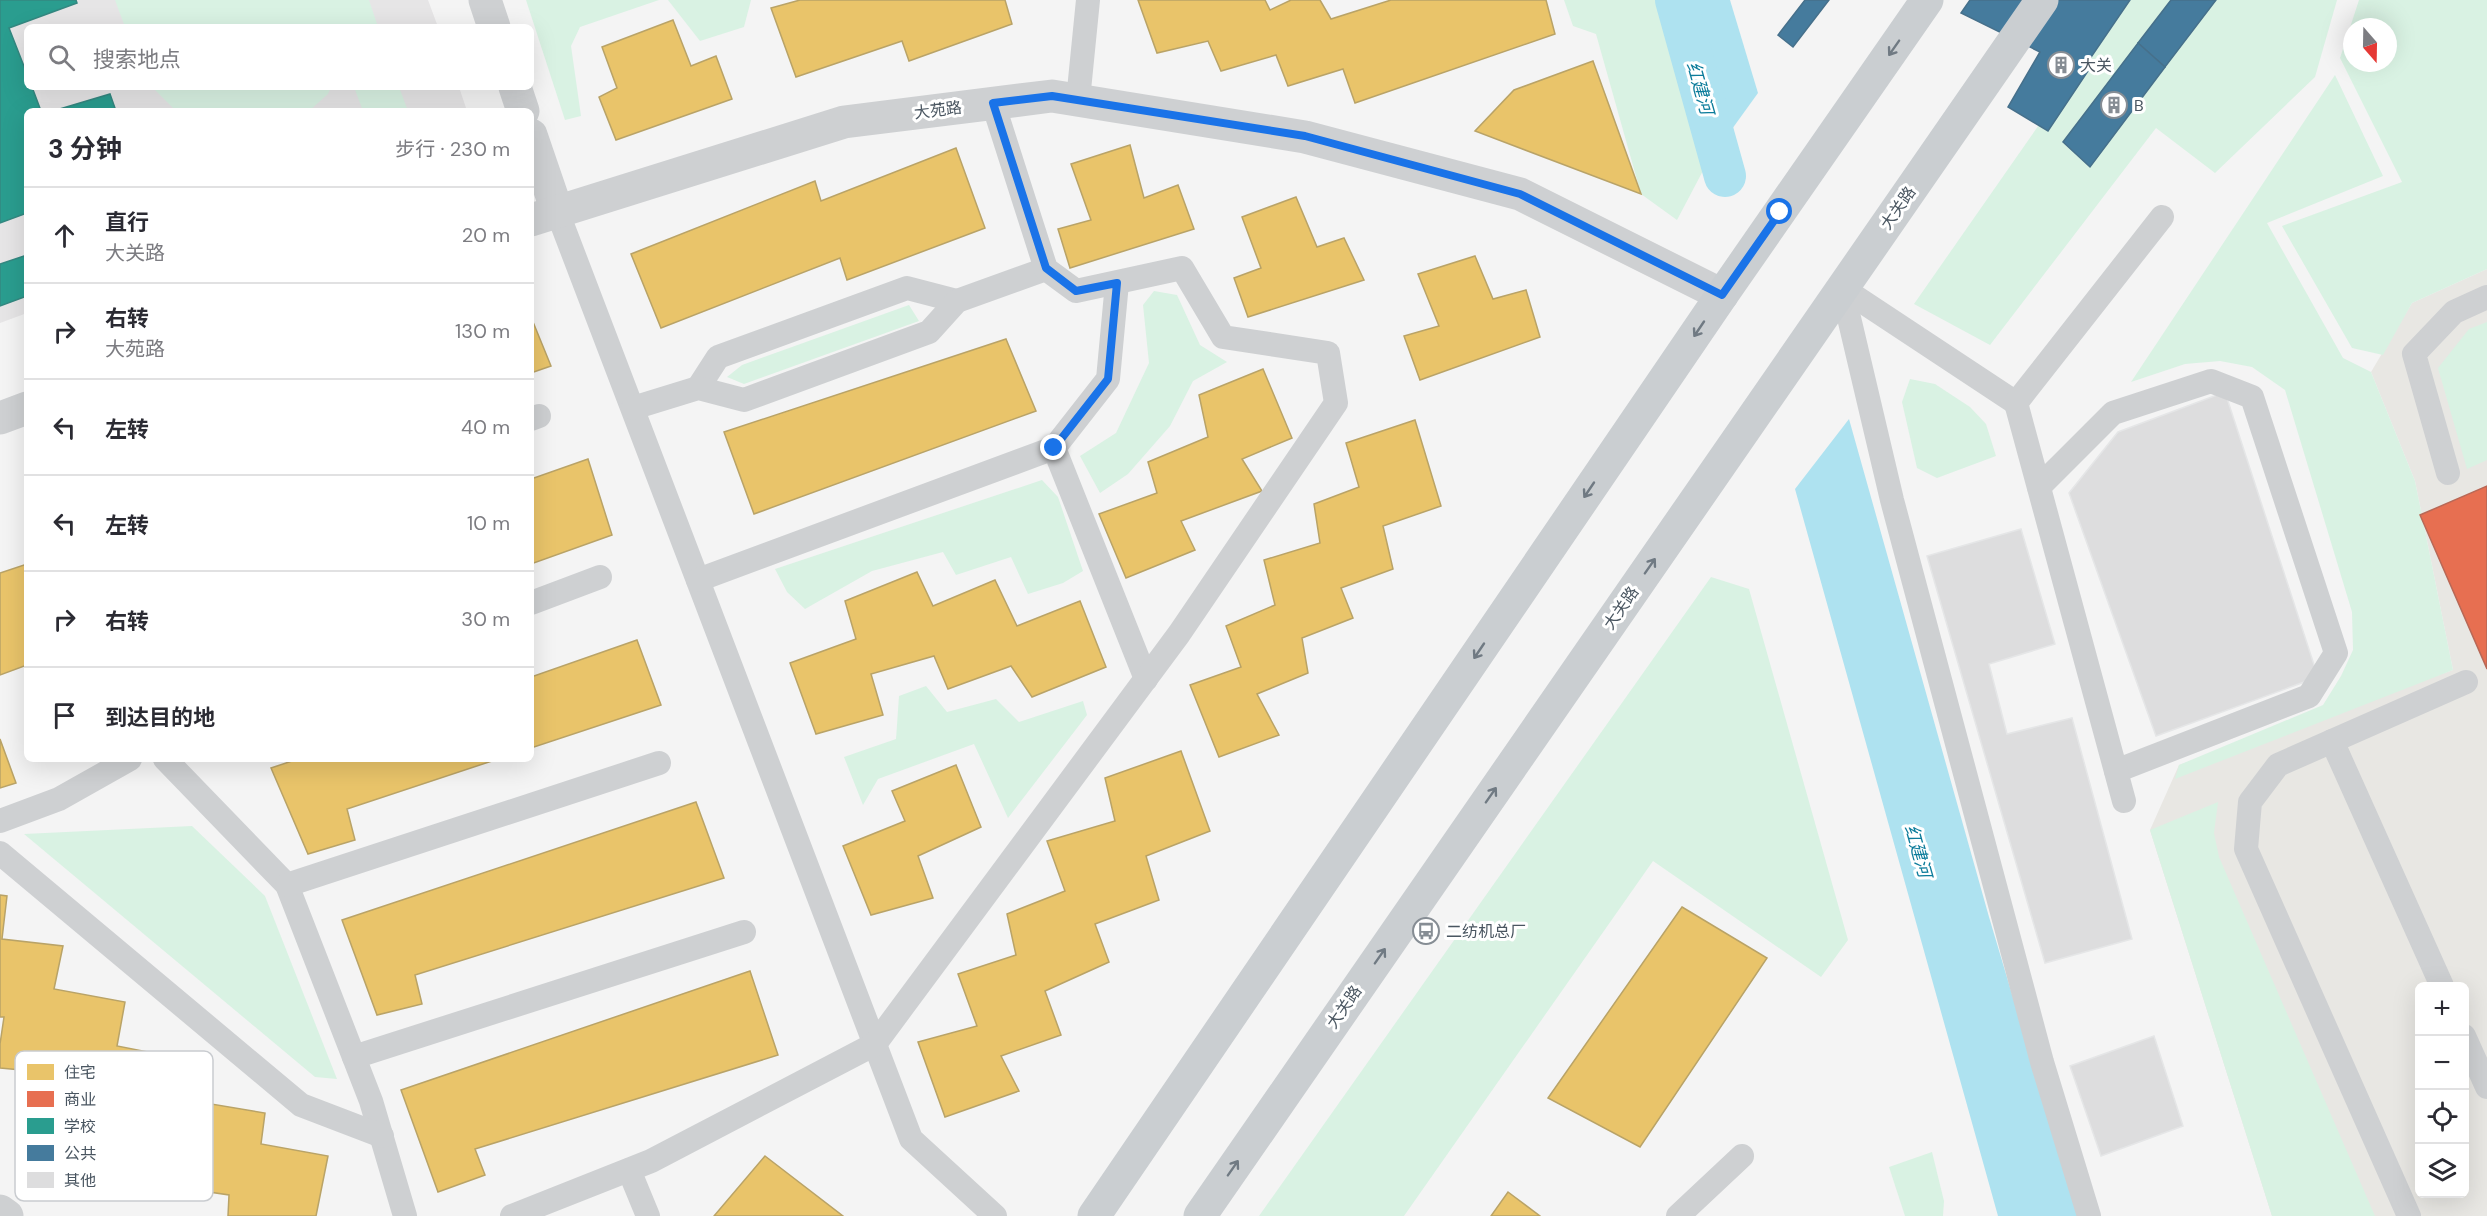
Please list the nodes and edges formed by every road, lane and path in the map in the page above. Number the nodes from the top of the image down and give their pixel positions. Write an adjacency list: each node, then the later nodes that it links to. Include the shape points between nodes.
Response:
1 (484, 0): 5 (street)
2 (1088, 0): 7 (lane)
3 (1927, 0): 16 (main road, one-way to 16)
4 (2042, 0): 15 (main road, 大关路)
5 (493, 24)
6 (516, 90): 9 (street)
7 (1078, 100): 8 (street, 大苑路, via 1052,96); 16 (street, 大苑路, via 1305,136 1520,194)
8 (993, 103): 11 (street, 大苑路, via 844,122); 13 (lane)
9 (522, 108)
10 (534, 153): 11 (street)
11 (544, 215): 21 (lane)
12 (2163, 217): 20 (lane)
13 (1046, 268): 14 (lane, via 1076,291); 18 (lane)
14 (1117, 283): 24 (lane, via 1108,379); 30 (lane, via 1182,268 1223,337 1328,353 1336,403)
15 (1842, 288): 20 (lane); 57 (main road, 大关路, one-way to 15); 59 (lane, via 1892,500 2042,1062)
16 (1722, 295): 56 (main road, one-way to 56)
17 (2487, 297): 25 (lane, via 2454,312 2414,354)
18 (957, 301): 19 (lane, via 929,332 744,400); 19 (lane, via 907,288 718,357)
19 (698, 388): 21 (lane)
20 (2016, 403): 26 (lane)
21 (633, 408): 28 (lane)
22 (24, 409): 23 (street)
23 (0, 418)
24 (1054, 448): 28 (lane); 30 (lane)
25 (2448, 473)
26 (2039, 488): 36 (lane); 36 (lane, via 2112,413 2211,381 2252,397 2336,653 2309,696)
27 (600, 577): 29 (lane)
28 (698, 580): 43 (lane)
29 (534, 602)
30 (1146, 679): 43 (lane)
31 (2466, 682): 32 (lane)
32 (2332, 741): 42 (lane); 60 (lane, via 2278,765 2250,802 2246,849)
33 (125, 762): 38 (lane, via 59,799)
34 (168, 762): 40 (lane)
35 (659, 763): 40 (lane)
36 (2116, 771): 37 (lane)
37 (2124, 801)
38 (0, 820)
39 (0, 853): 47 (lane, via 302,1105)
40 (287, 885): 45 (lane)
41 (744, 932): 45 (lane)
42 (2440, 982)
43 (875, 1044): 49 (lane); 55 (lane, via 911,1139)
44 (2469, 1047): 46 (lane)
45 (354, 1057): 47 (lane)
46 (2487, 1087)
47 (382, 1136): 52 (lane)
48 (1742, 1156): 58 (lane)
49 (629, 1170): 53 (lane); 54 (lane)
50 (0, 1211): 51 (street)
51 (7, 1216)
52 (405, 1216)
53 (512, 1216)
54 (648, 1216)
55 (995, 1216)
56 (1094, 1216)
57 (1200, 1216)
58 (1678, 1216)
59 (2089, 1216)
60 (2409, 1216)

